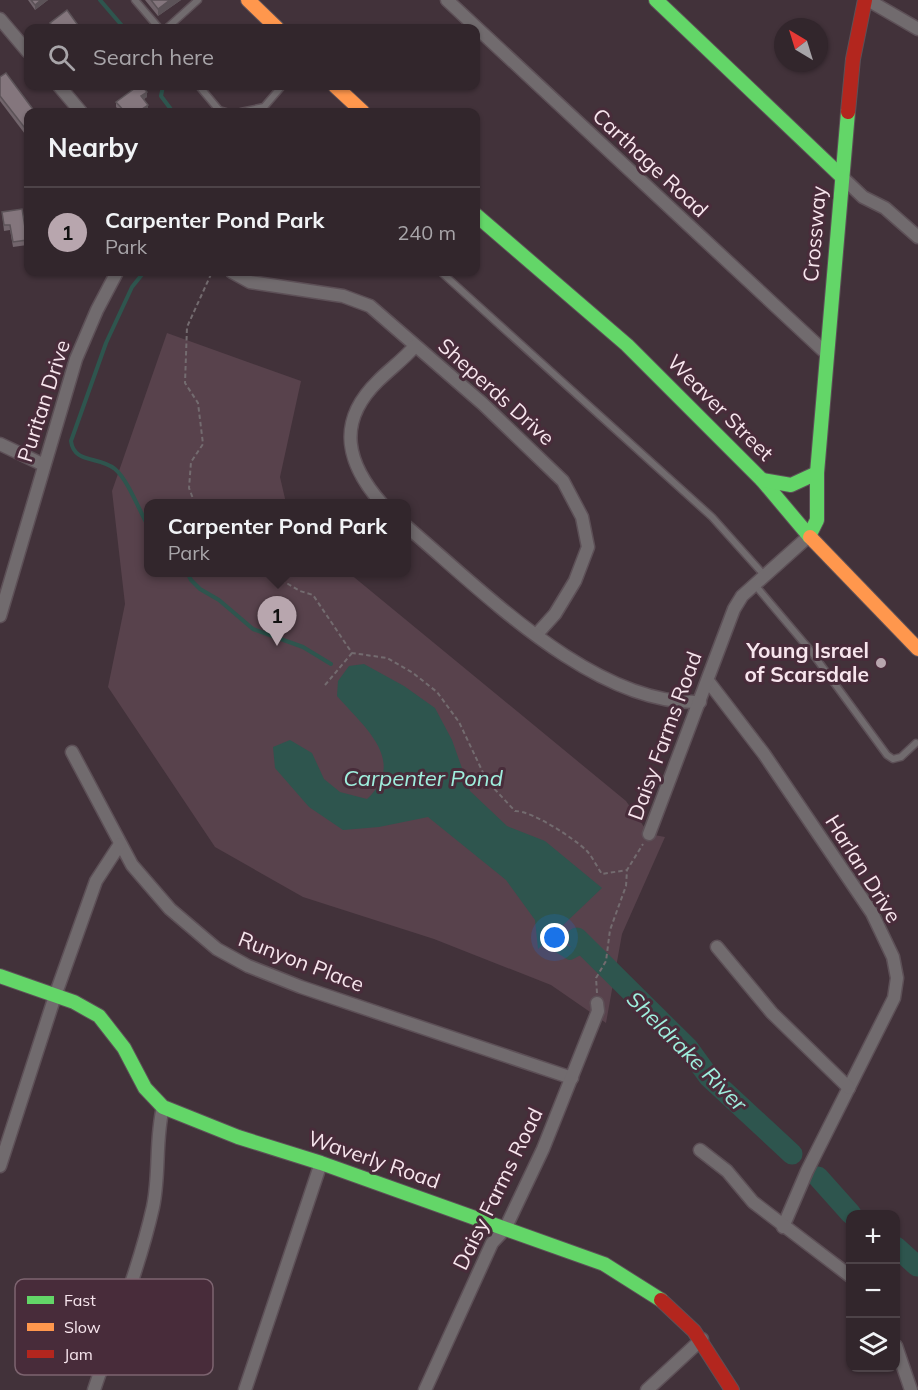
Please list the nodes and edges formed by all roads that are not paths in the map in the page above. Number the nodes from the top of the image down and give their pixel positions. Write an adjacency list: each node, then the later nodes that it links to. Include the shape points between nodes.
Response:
1 (135, 0): 8 (lane)
2 (198, 0): 9 (lane)
3 (248, 0): 10 (street)
4 (447, 0): 11 (street, Carthage Road)
5 (867, 0): 12 (street); 23 (street, Crossway, via 853,59)
6 (663, 2): 23 (street)
7 (0, 19): 14 (street)
8 (156, 24)
9 (174, 24)
10 (273, 24)
11 (473, 24)
12 (918, 29)
13 (480, 31): 30 (street, Carthage Road)
14 (24, 47)
15 (62, 90): 19 (street)
16 (202, 90): 20 (lane)
17 (280, 90): 21 (lane)
18 (339, 90): 22 (street)
19 (78, 108)
20 (217, 108)
21 (268, 108)
22 (359, 108)
23 (841, 176): 25 (street); 30 (street, Crossway)
24 (480, 218): 34 (street, Weaver Street, via 627,345)
25 (918, 237)
26 (115, 276): 32 (street, Puritan Drive, via 76,359)
27 (240, 276): 29 (street, Sheperds Drive, via 249,282 359,300 385,317)
28 (445, 276): 38 (lane, via 712,517)
29 (415, 346): 35 (street, via 363,399 351,426 349,444 357,472); 41 (street, Sheperds Drive, via 550,467 573,496 582,517 588,547 585,561 555,614)
30 (827, 354): 33 (street, Crossway)
31 (0, 444): 32 (street)
32 (44, 465): 40 (street, Puritan Drive)
33 (818, 473): 34 (street, via 792,486); 37 (street, Crossway, via 817,520)
34 (762, 480): 37 (street, Weaver Street)
35 (378, 499)
36 (411, 530): 41 (street)
37 (809, 536): 38 (street, Daisy Farms Road); 42 (street, Weaver Street)
38 (766, 576): 39 (street, Daisy Farms Road)
39 (755, 585): 43 (street, Daisy Farms Road, via 734,609); 45 (lane, via 810,650 887,755 893,759 901,757)
40 (0, 616)
41 (537, 634): 44 (street, via 601,678 675,703)
42 (918, 649)
43 (708, 681): 44 (street, Daisy Farms Road); 54 (street, Harlan Drive, via 853,881 893,957 897,978 894,998)
44 (700, 702): 47 (street, Daisy Farms Road)
45 (916, 743)
46 (72, 752): 48 (street, Runyon Place)
47 (650, 834)
48 (120, 844): 51 (street, via 96,881); 53 (street, Runyon Place, via 132,865 186,926 248,966)
49 (717, 947): 54 (street, via 772,1013)
50 (0, 976): 51 (street, Waverly Road)
51 (55, 996): 55 (street, Waverly Road, via 88,1008 108,1025 145,1088); 58 (street)
52 (597, 1003): 53 (street, Daisy Farms Road, via 598,1011)
53 (572, 1078): 60 (street, Daisy Farms Road)
54 (849, 1088): 59 (street, Harlan Drive)
55 (163, 1107): 57 (street, Waverly Road, via 238,1137); 62 (street, via 153,1204)
56 (700, 1150): 59 (street)
57 (321, 1163): 60 (street, Waverly Road); 67 (street)
58 (0, 1166)
59 (783, 1227): 61 (street)
60 (505, 1228): 63 (street, Waverly Road, via 604,1264 640,1282 666,1301); 68 (street, Daisy Farms Road, via 492,1244)
61 (846, 1273)
62 (131, 1279)
63 (702, 1339): 69 (street); 70 (street, Waverly Road)
64 (900, 1358): 71 (street)
65 (99, 1375): 66 (street)
66 (94, 1390)
67 (246, 1390)
68 (425, 1390)
69 (647, 1390)
70 (732, 1390)
71 (911, 1390)

